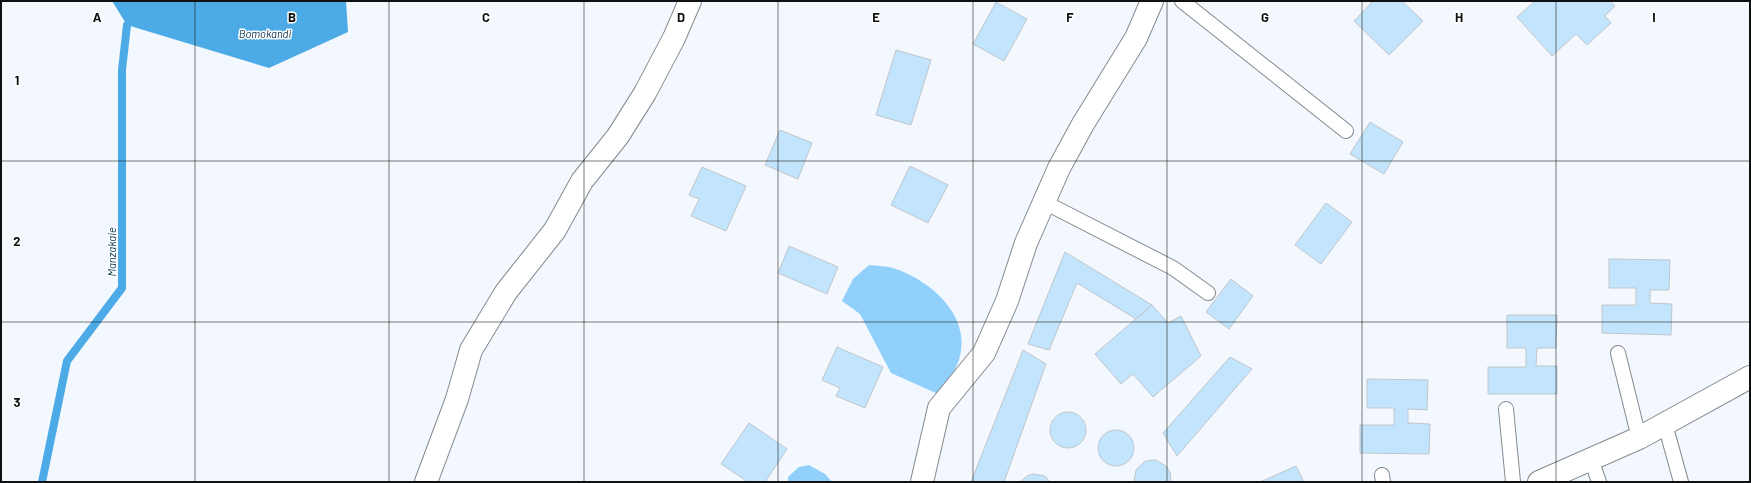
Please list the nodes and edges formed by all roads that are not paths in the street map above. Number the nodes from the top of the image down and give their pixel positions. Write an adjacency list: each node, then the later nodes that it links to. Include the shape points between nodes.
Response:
1 (690, 1): 13 (street, via 645,93 618,136 582,181 555,230 506,292 472,350)
2 (1152, 1): 5 (street, via 1136,38 1083,124)
3 (1182, 1): 4 (lane)
4 (1346, 131)
5 (1044, 202): 6 (lane, via 1173,268); 14 (street, via 1026,243 1007,301 984,353 940,408)
6 (1208, 293)
7 (1618, 352): 11 (lane)
8 (1750, 377): 10 (street)
9 (1506, 409): 15 (lane)
10 (1664, 424): 11 (street); 18 (lane)
11 (1639, 438): 12 (street)
12 (1591, 459): 16 (street); 17 (lane)
13 (426, 482)
14 (922, 482)
15 (1513, 482)
16 (1539, 482)
17 (1599, 482)
18 (1681, 482)

